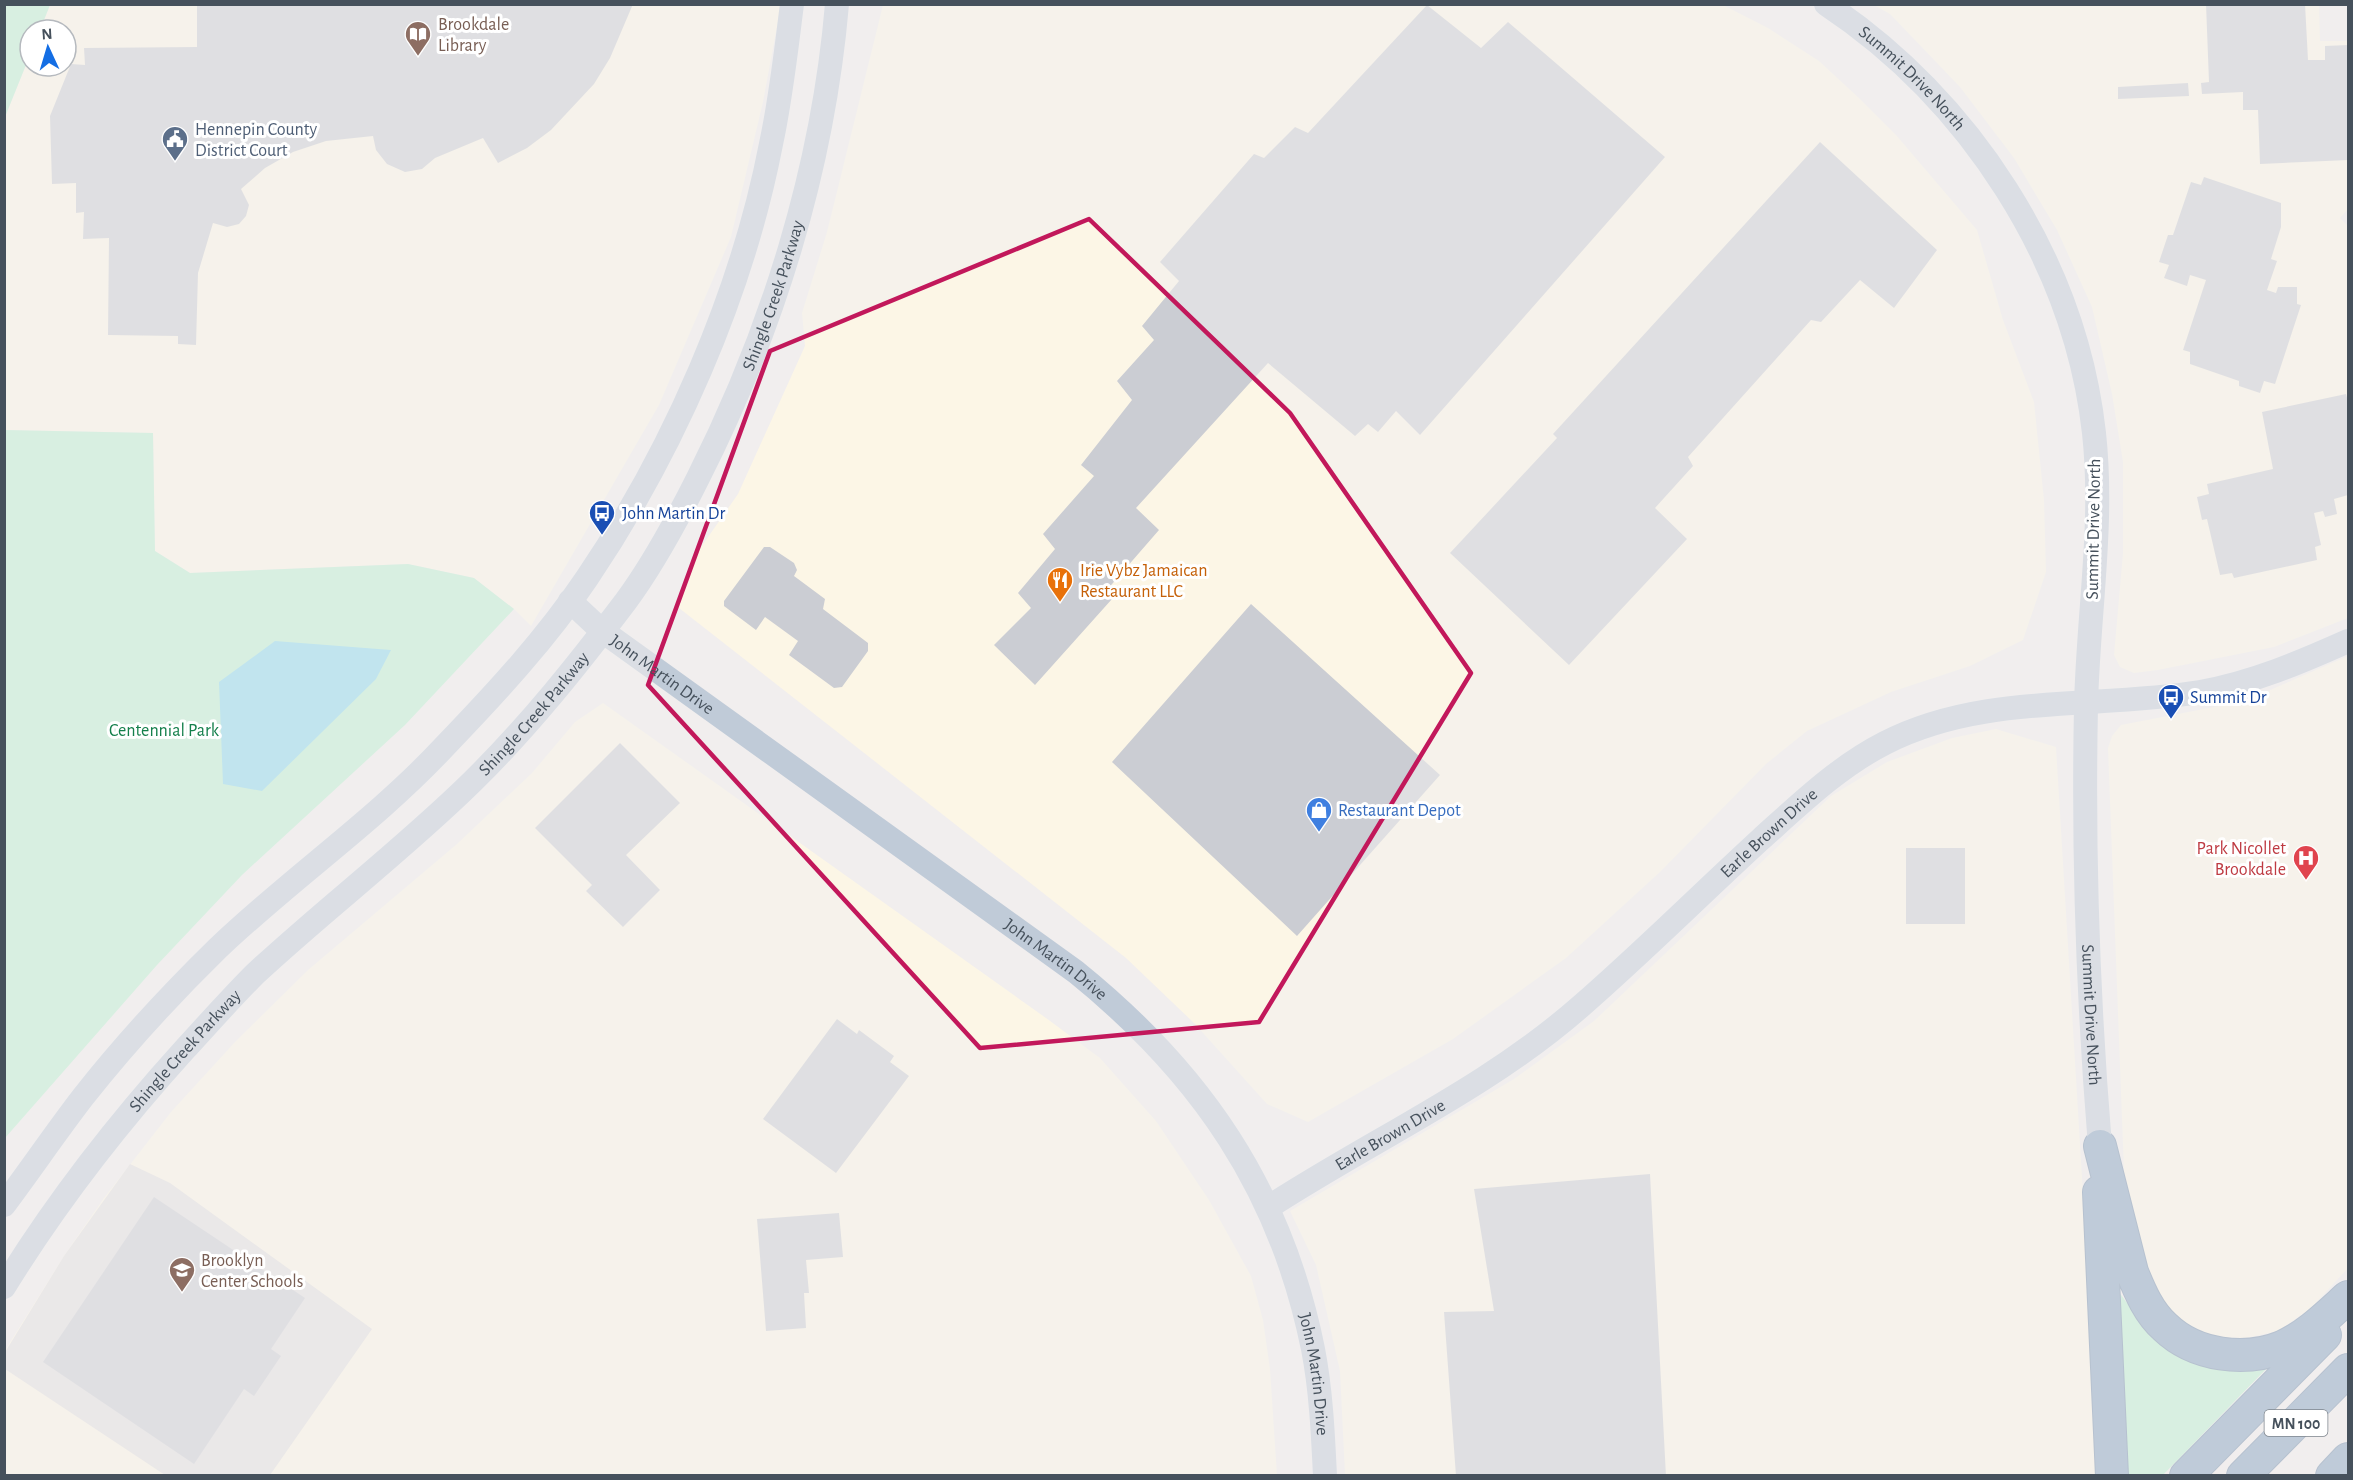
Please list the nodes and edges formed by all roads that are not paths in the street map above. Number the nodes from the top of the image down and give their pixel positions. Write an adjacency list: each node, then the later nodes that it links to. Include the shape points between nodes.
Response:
1 (792, 4): 4 (street, via 771,147 747,240 714,335 674,427 627,513)
2 (837, 4): 5 (street, Shingle Creek Parkway, via 820,123 800,212 758,340 724,427 677,520 627,600)
3 (1826, 4): 7 (street, Summit Drive North, via 1918,78 1971,138 2023,219 2063,303 2081,367 2095,448 2095,562)
4 (570, 601): 5 (street, John Martin Drive); 9 (street, via 506,681 441,751 218,949 147,1022 84,1097)
5 (601, 630): 10 (street, John Martin Drive, via 1112,1001 1190,1080); 11 (street, Shingle Creek Parkway, via 547,701 476,778 219,1011 102,1145)
6 (2349, 641): 7 (street, Earle Brown Drive, via 2286,669 2203,691)
7 (2086, 703): 8 (street, Summit Drive North, via 2085,893); 10 (street, Earle Brown Drive, via 1970,715 1918,728 1884,743 1821,784 1580,1007 1507,1063)
8 (2100, 1146): 12 (highway, via 2140,1292 2165,1328 2182,1340 2218,1353 2269,1352 2306,1334); 17 (highway, via 2099,1224)
9 (4, 1205)
10 (1269, 1207): 16 (street, John Martin Drive, via 1296,1280 1313,1350)
11 (4, 1287)
12 (2349, 1297)
13 (2349, 1311): 18 (highway)
14 (2349, 1370): 19 (highway, MN 100)
15 (2349, 1459): 20 (highway)
16 (1325, 1476)
17 (2112, 1476)
18 (2186, 1476)
19 (2243, 1476)
20 (2332, 1476)

